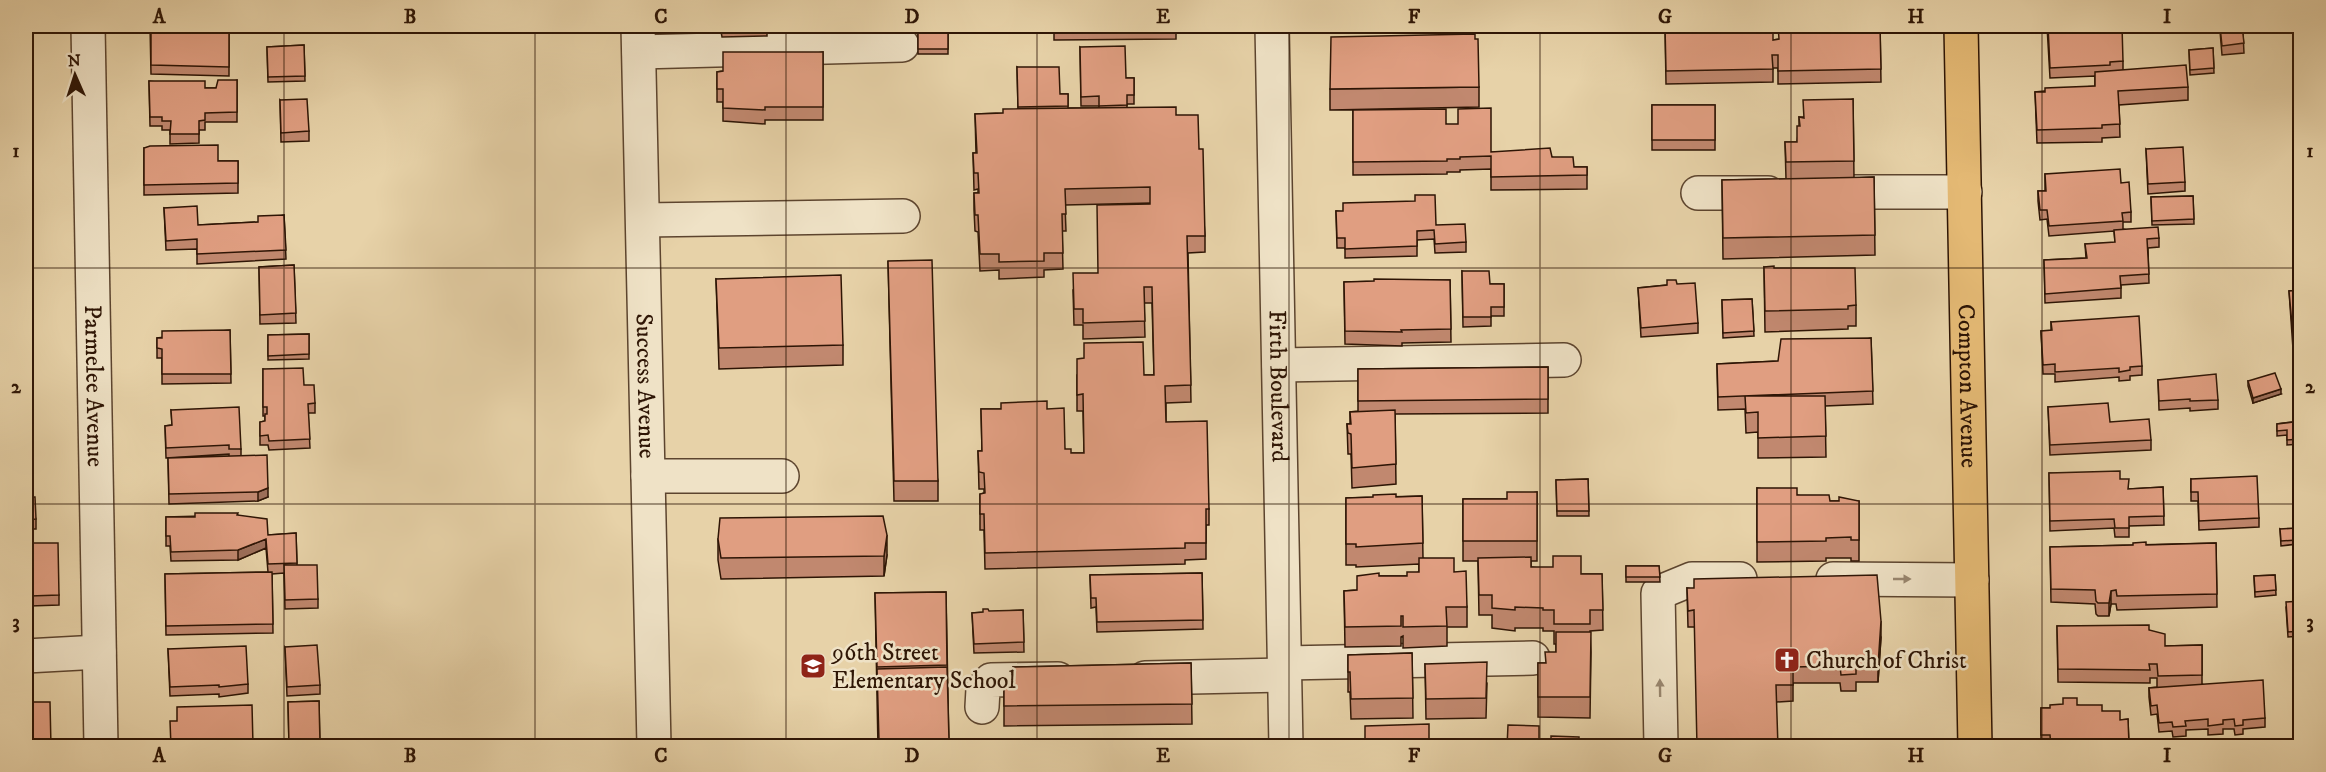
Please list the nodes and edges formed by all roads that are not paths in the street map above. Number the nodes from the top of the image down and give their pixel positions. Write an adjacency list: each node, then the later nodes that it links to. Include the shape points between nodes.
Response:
1 (88, 26): 15 (street, Parmelee Avenue)
2 (1272, 26): 11 (street, Firth Boulevard)
3 (1962, 26): 6 (main road, Compton Avenue)
4 (638, 39): 5 (street); 9 (street, Success Avenue)
5 (902, 45)
6 (1965, 192): 7 (street); 14 (main road, Compton Avenue)
7 (1698, 193)
8 (903, 216): 9 (street)
9 (643, 220): 12 (street, Success Avenue)
10 (1564, 360): 11 (street)
11 (1279, 365): 18 (street, Firth Boulevard)
12 (648, 476): 13 (street); 23 (street, Success Avenue)
13 (782, 476)
14 (1972, 580): 25 (street, one-way to 14, via 1658,593 1692,579); 26 (main road, Compton Avenue)
15 (99, 652): 16 (street); 22 (street, Parmelee Avenue)
16 (26, 656)
17 (1533, 658): 18 (street, via 1322,662)
18 (1285, 669): 20 (street); 24 (street, Firth Boulevard)
19 (1083, 678): 21 (street, via 991,680 983,688)
20 (1118, 678)
21 (982, 707)
22 (101, 747)
23 (654, 747)
24 (1286, 747)
25 (1660, 747)
26 (1975, 747)

